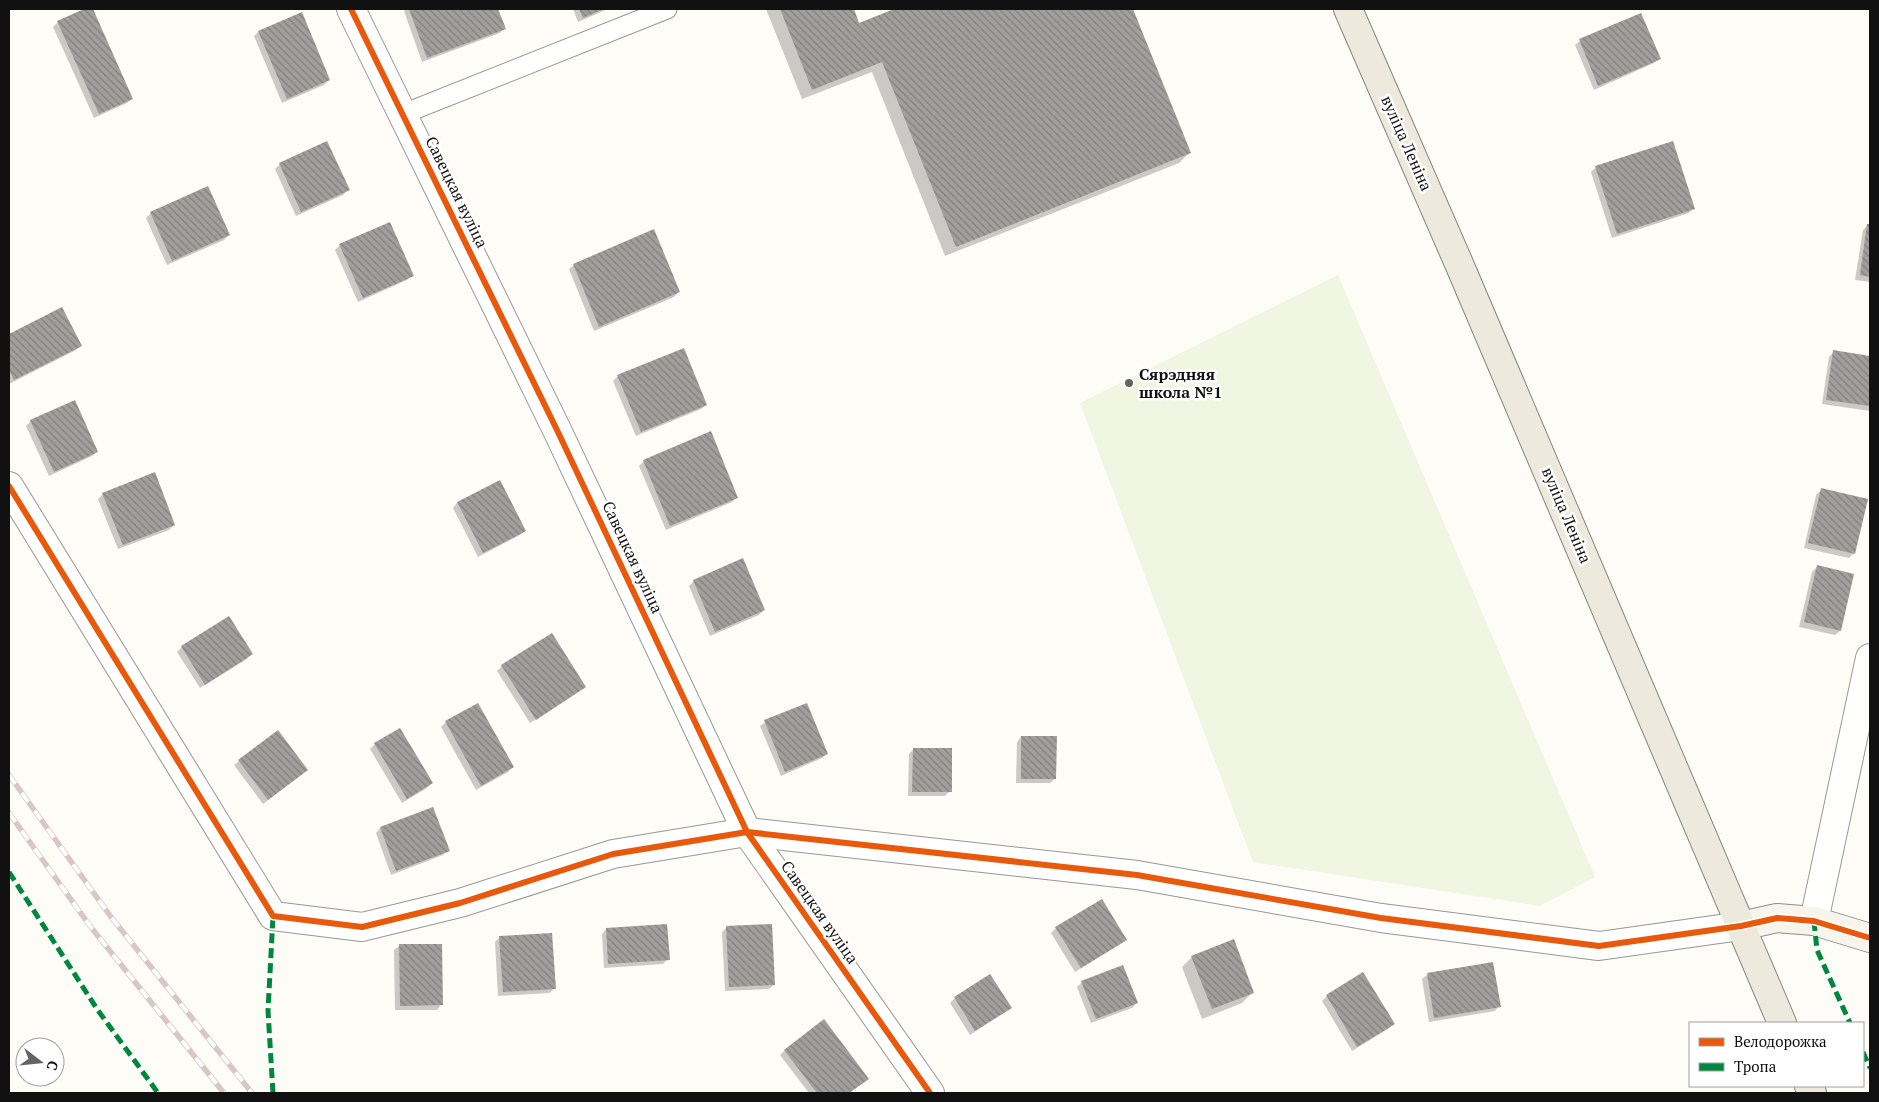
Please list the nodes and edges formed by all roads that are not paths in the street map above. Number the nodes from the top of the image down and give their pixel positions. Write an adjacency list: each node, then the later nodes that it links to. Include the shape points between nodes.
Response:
1 (351, 9): 4 (street, Савецкая вуліца)
2 (667, 9): 4 (lane)
3 (1348, 9): 9 (main road, вуліца Леніна)
4 (403, 114): 7 (street, Савецкая вуліца)
5 (9, 486): 7 (street, via 273,916 362,927 460,903 613,854)
6 (1870, 658): 8 (street)
7 (748, 832): 9 (street, via 1137,875 1381,918 1599,946); 12 (street, Савецкая вуліца)
8 (1814, 921): 9 (street, via 1777,918); 10 (street)
9 (1741, 926): 11 (main road, вуліца Леніна)
10 (1870, 938)
11 (1782, 1022)
12 (930, 1093)

